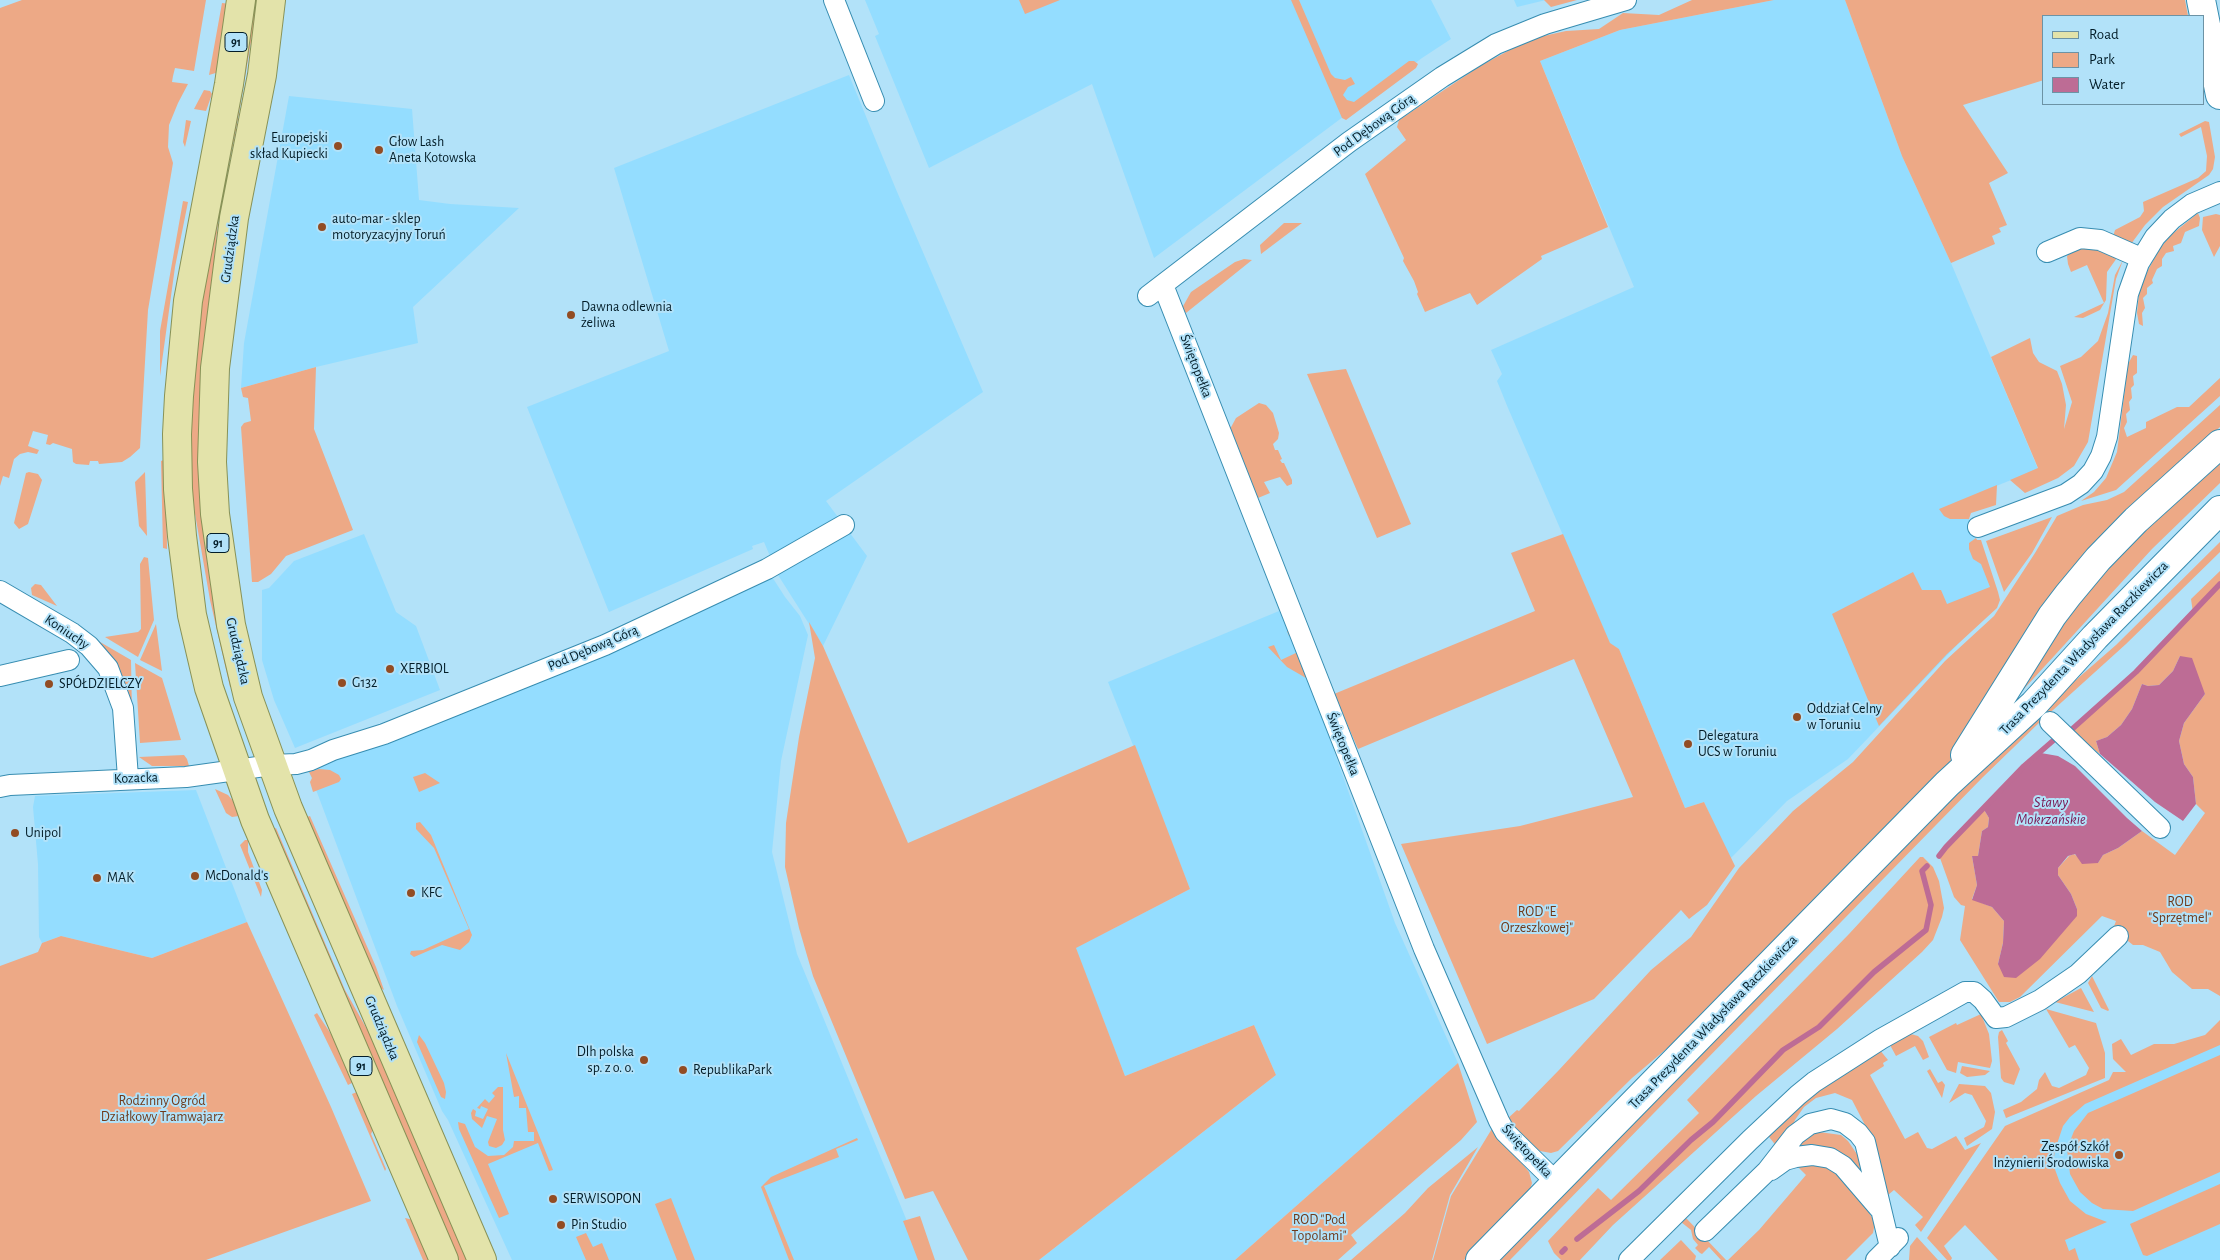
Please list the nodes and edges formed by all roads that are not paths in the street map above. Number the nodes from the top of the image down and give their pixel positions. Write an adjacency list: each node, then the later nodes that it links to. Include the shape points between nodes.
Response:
1 (241, 0): 23 (main road, 91, via 229,84 188,301 177,434 182,536 192,614 209,688)
2 (271, 0): 22 (main road, Grudziądzka / 91, via 262,75 234,218 225,285 215,368 212,462 218,543 231,626 248,697)
3 (834, 0): 9 (street)
4 (1626, 0): 13 (street, Pod Dębową Górą, via 1545,24 1496,44 1442,77 1349,142)
5 (2202, 0): 6 (main road)
6 (2205, 15)
7 (2205, 16): 8 (main road)
8 (2220, 95)
9 (874, 101)
10 (2220, 192): 12 (street, via 2192,204 2172,219)
11 (2047, 252): 12 (street, via 2080,238 2100,240)
12 (2141, 258): 17 (street, via 2128,294 2107,437 2096,466 2081,484 2066,494)
13 (1156, 291): 29 (street, Świętopełka, via 1424,949 1499,1121 1505,1132)
14 (2220, 444): 25 (main road, Trasa Prezydenta Władysława Raczkiewicza, via 2136,520 2068,595)
15 (2220, 510): 25 (main road, Trasa Prezydenta Władysława Raczkiewicza, via 2034,704)
16 (844, 525): 22 (street, Pod Dębową Górą, via 767,569 605,645 384,734 296,764)
17 (1978, 527)
18 (0, 591): 24 (street, Koniuchy, via 78,637 108,668 123,708)
19 (70, 660): 20 (street)
20 (0, 676)
21 (2050, 722): 27 (street)
22 (272, 765): 23 (street, Kozacka); 33 (main road, Grudziądzka / 91)
23 (236, 771): 24 (street, Kozacka); 32 (main road, 91, via 276,872)
24 (128, 778): 26 (street, Kozacka)
25 (1947, 784): 29 (main road, Trasa Prezydenta Władysława Raczkiewicza)
26 (0, 787)
27 (2160, 828)
28 (2118, 936): 35 (street, via 2078,974 2040,1000 2006,1017 1996,1018 1974,992 1965,992 1881,1039 1814,1082 1750,1140)
29 (1556, 1182): 34 (main road, Trasa Prezydenta Władysława Raczkiewicza)
30 (1881, 1209): 30 (street, via 1866,1146 1853,1129 1839,1121 1825,1119 1810,1124 1792,1139 1767,1170 1706,1232 1771,1170 1785,1160 1804,1155 1821,1156 1837,1162); 31 (street)
31 (1889, 1248)
32 (444, 1260)
33 (482, 1260)
34 (1480, 1260)
35 (1629, 1260)

